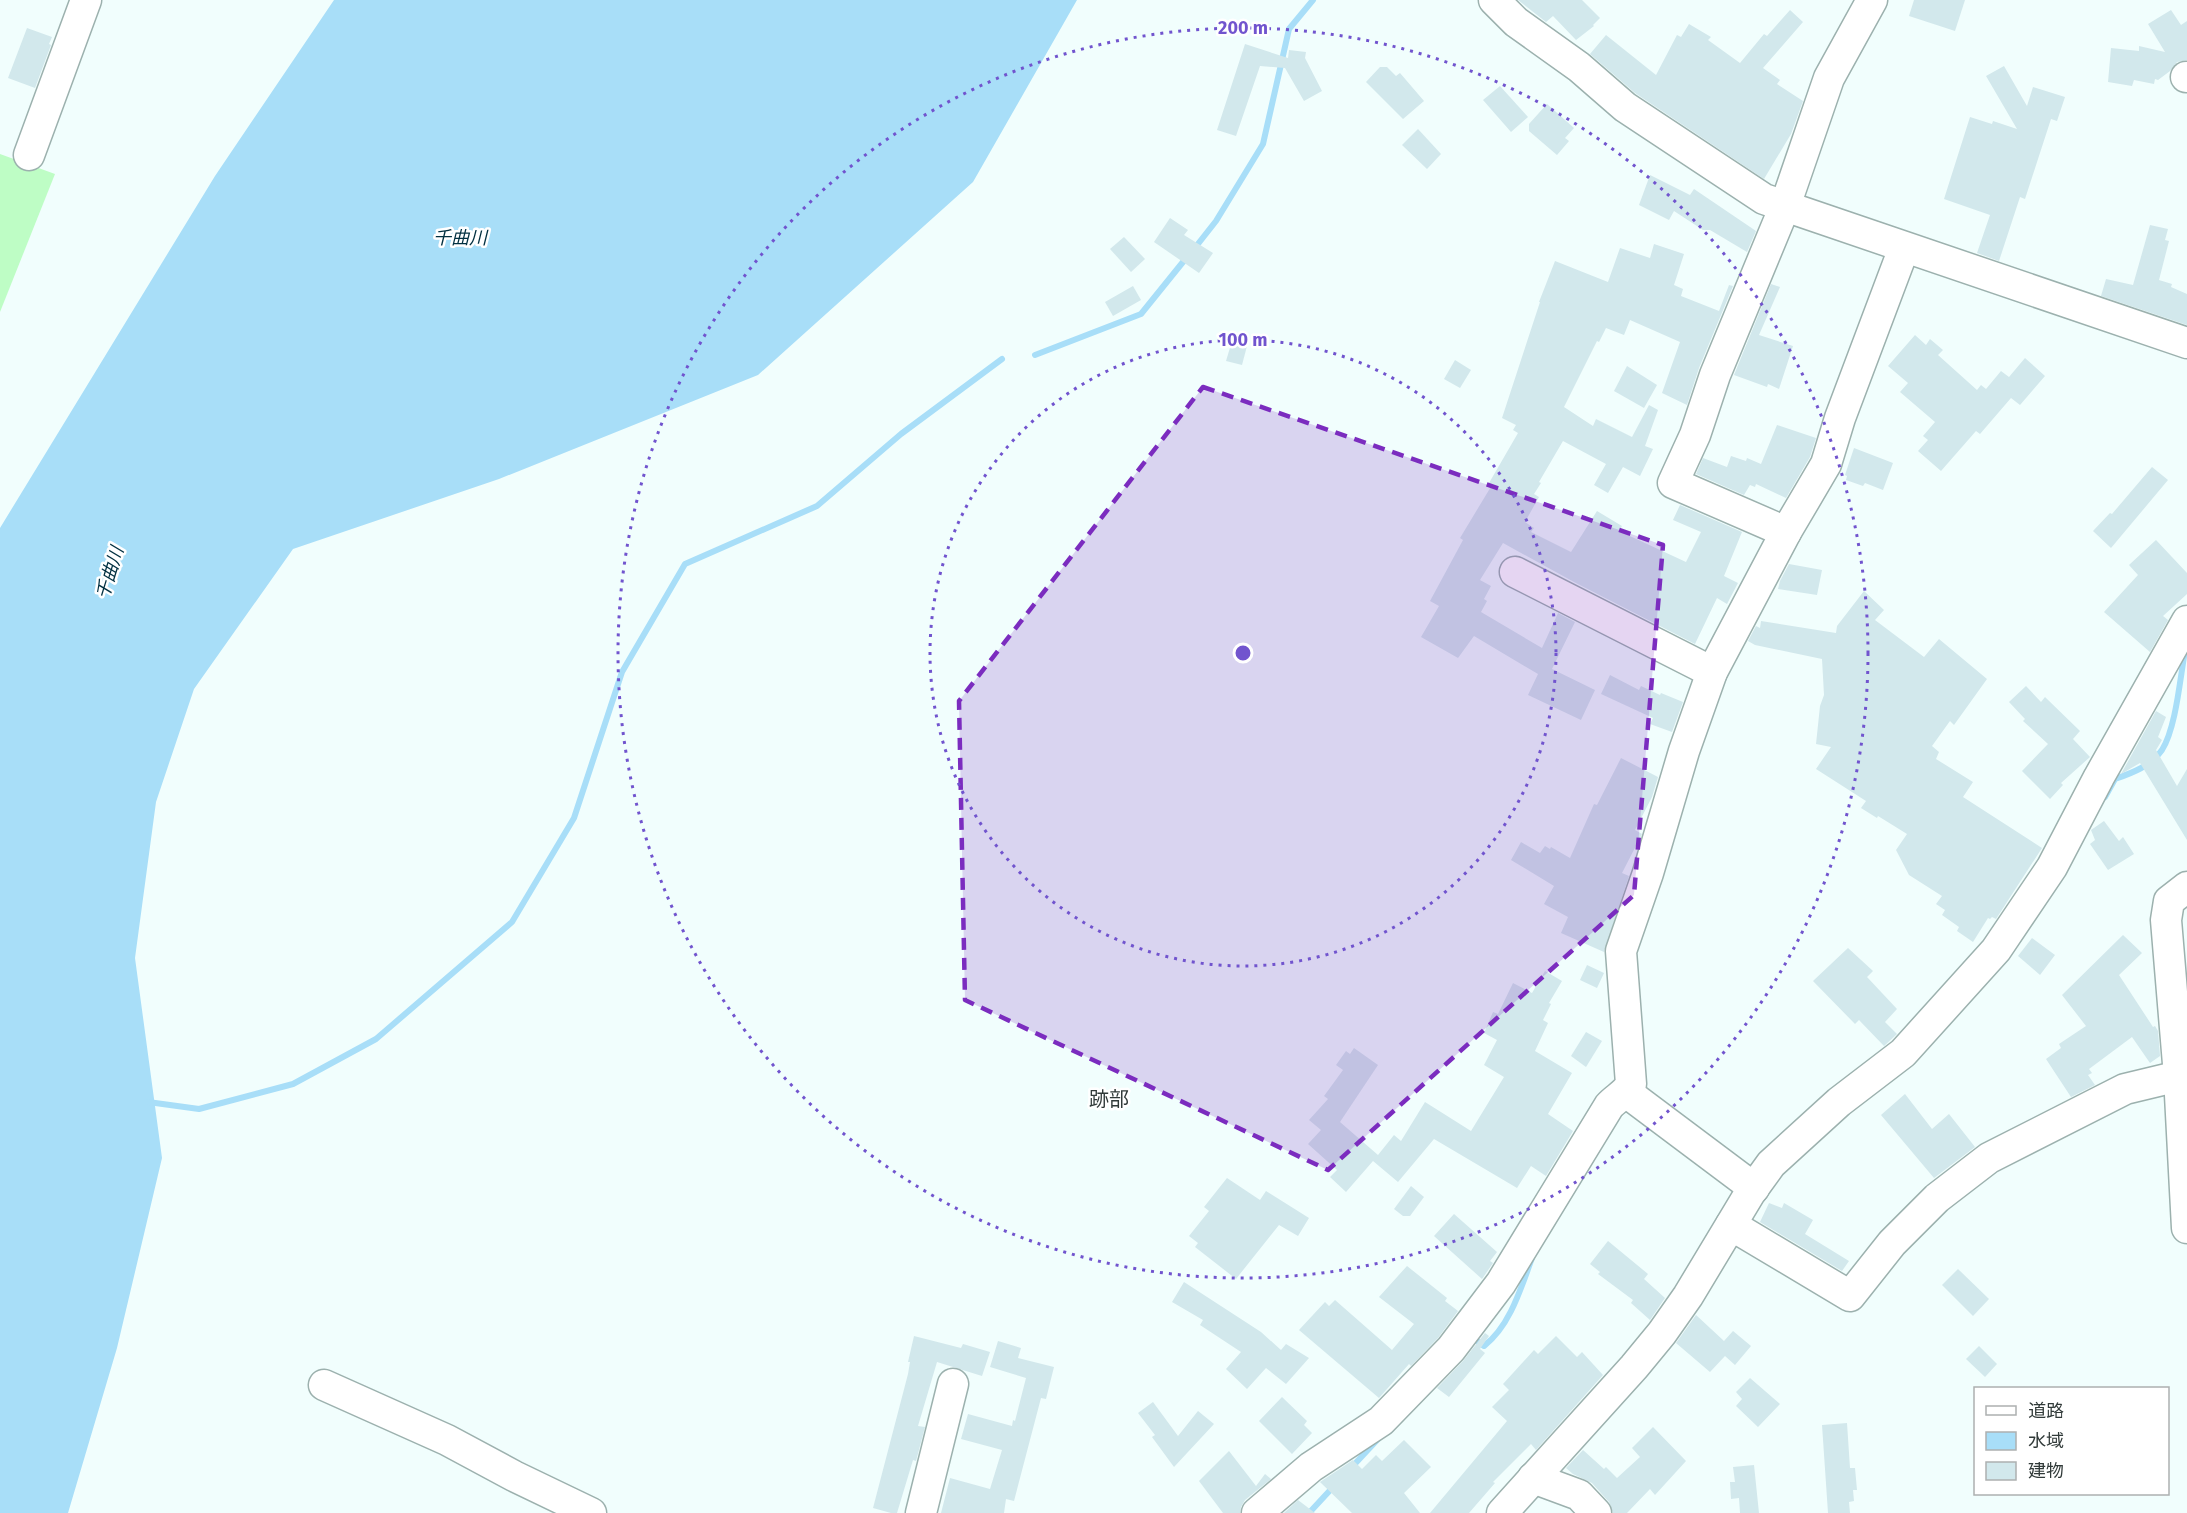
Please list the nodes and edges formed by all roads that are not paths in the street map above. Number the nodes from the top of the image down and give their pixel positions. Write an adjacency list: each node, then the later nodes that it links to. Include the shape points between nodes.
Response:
1 (86, 0): 4 (street)
2 (1494, 0): 5 (street, via 1516,22 1579,67 1625,107 1764,199)
3 (1872, 0): 5 (street, via 1829,78)
4 (29, 155)
5 (1785, 206): 6 (street); 8 (street, via 1673,483)
6 (1904, 248): 7 (street); 8 (street, via 1826,464)
7 (2187, 343)
8 (1786, 532): 11 (street)
9 (1515, 572): 11 (street)
10 (2187, 621): 15 (street, via 2052,867 1996,950 1903,1053 1839,1102 1771,1164)
11 (1712, 672): 14 (street, via 1621,951 1631,1076)
12 (2187, 887): 13 (street, via 2169,901 2166,920)
13 (2178, 1076): 15 (street, via 2125,1089 1989,1158 1937,1198 1892,1243 1850,1296); 16 (street)
14 (1626, 1092): 15 (street); 22 (street, via 1609,1106 1502,1283 1452,1349 1381,1421 1311,1467)
15 (1744, 1203): 19 (street, via 1662,1333)
16 (2187, 1228)
17 (324, 1384): 20 (street)
18 (953, 1384): 21 (street)
19 (1533, 1478): 23 (street); 24 (street, via 1579,1495)
20 (591, 1513)
21 (921, 1513)
22 (1257, 1513)
23 (1502, 1513)
24 (1596, 1513)

